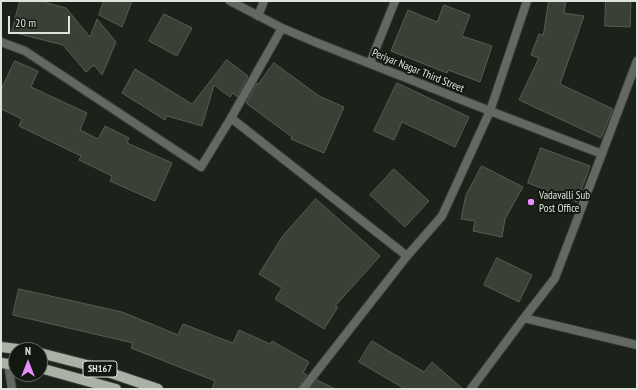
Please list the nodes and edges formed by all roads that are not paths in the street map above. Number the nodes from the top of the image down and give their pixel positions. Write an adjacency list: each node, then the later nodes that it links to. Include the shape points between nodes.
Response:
1 (230, 1): 5 (street, Periyar Nagar Third Street)
2 (264, 1): 5 (street)
3 (395, 1): 9 (street)
4 (527, 1): 10 (street)
5 (258, 16): 6 (street, Periyar Nagar Third Street)
6 (282, 28): 9 (street, Periyar Nagar Third Street); 11 (street)
7 (1, 42): 11 (street, via 25,51 201,167)
8 (637, 61): 12 (street)
9 (370, 63): 10 (street, Periyar Nagar Third Street)
10 (490, 111): 12 (street, Periyar Nagar Third Street); 13 (street, via 442,216)
11 (231, 118): 13 (street)
12 (602, 154): 14 (street, via 555,278)
13 (407, 256): 20 (street)
14 (524, 318): 15 (street); 21 (street)
15 (637, 345)
16 (48, 355): 19 (main road, SH167)
17 (48, 370): 18 (main road, SH167)
18 (116, 389)
19 (158, 389)
20 (303, 389)
21 (471, 389)

